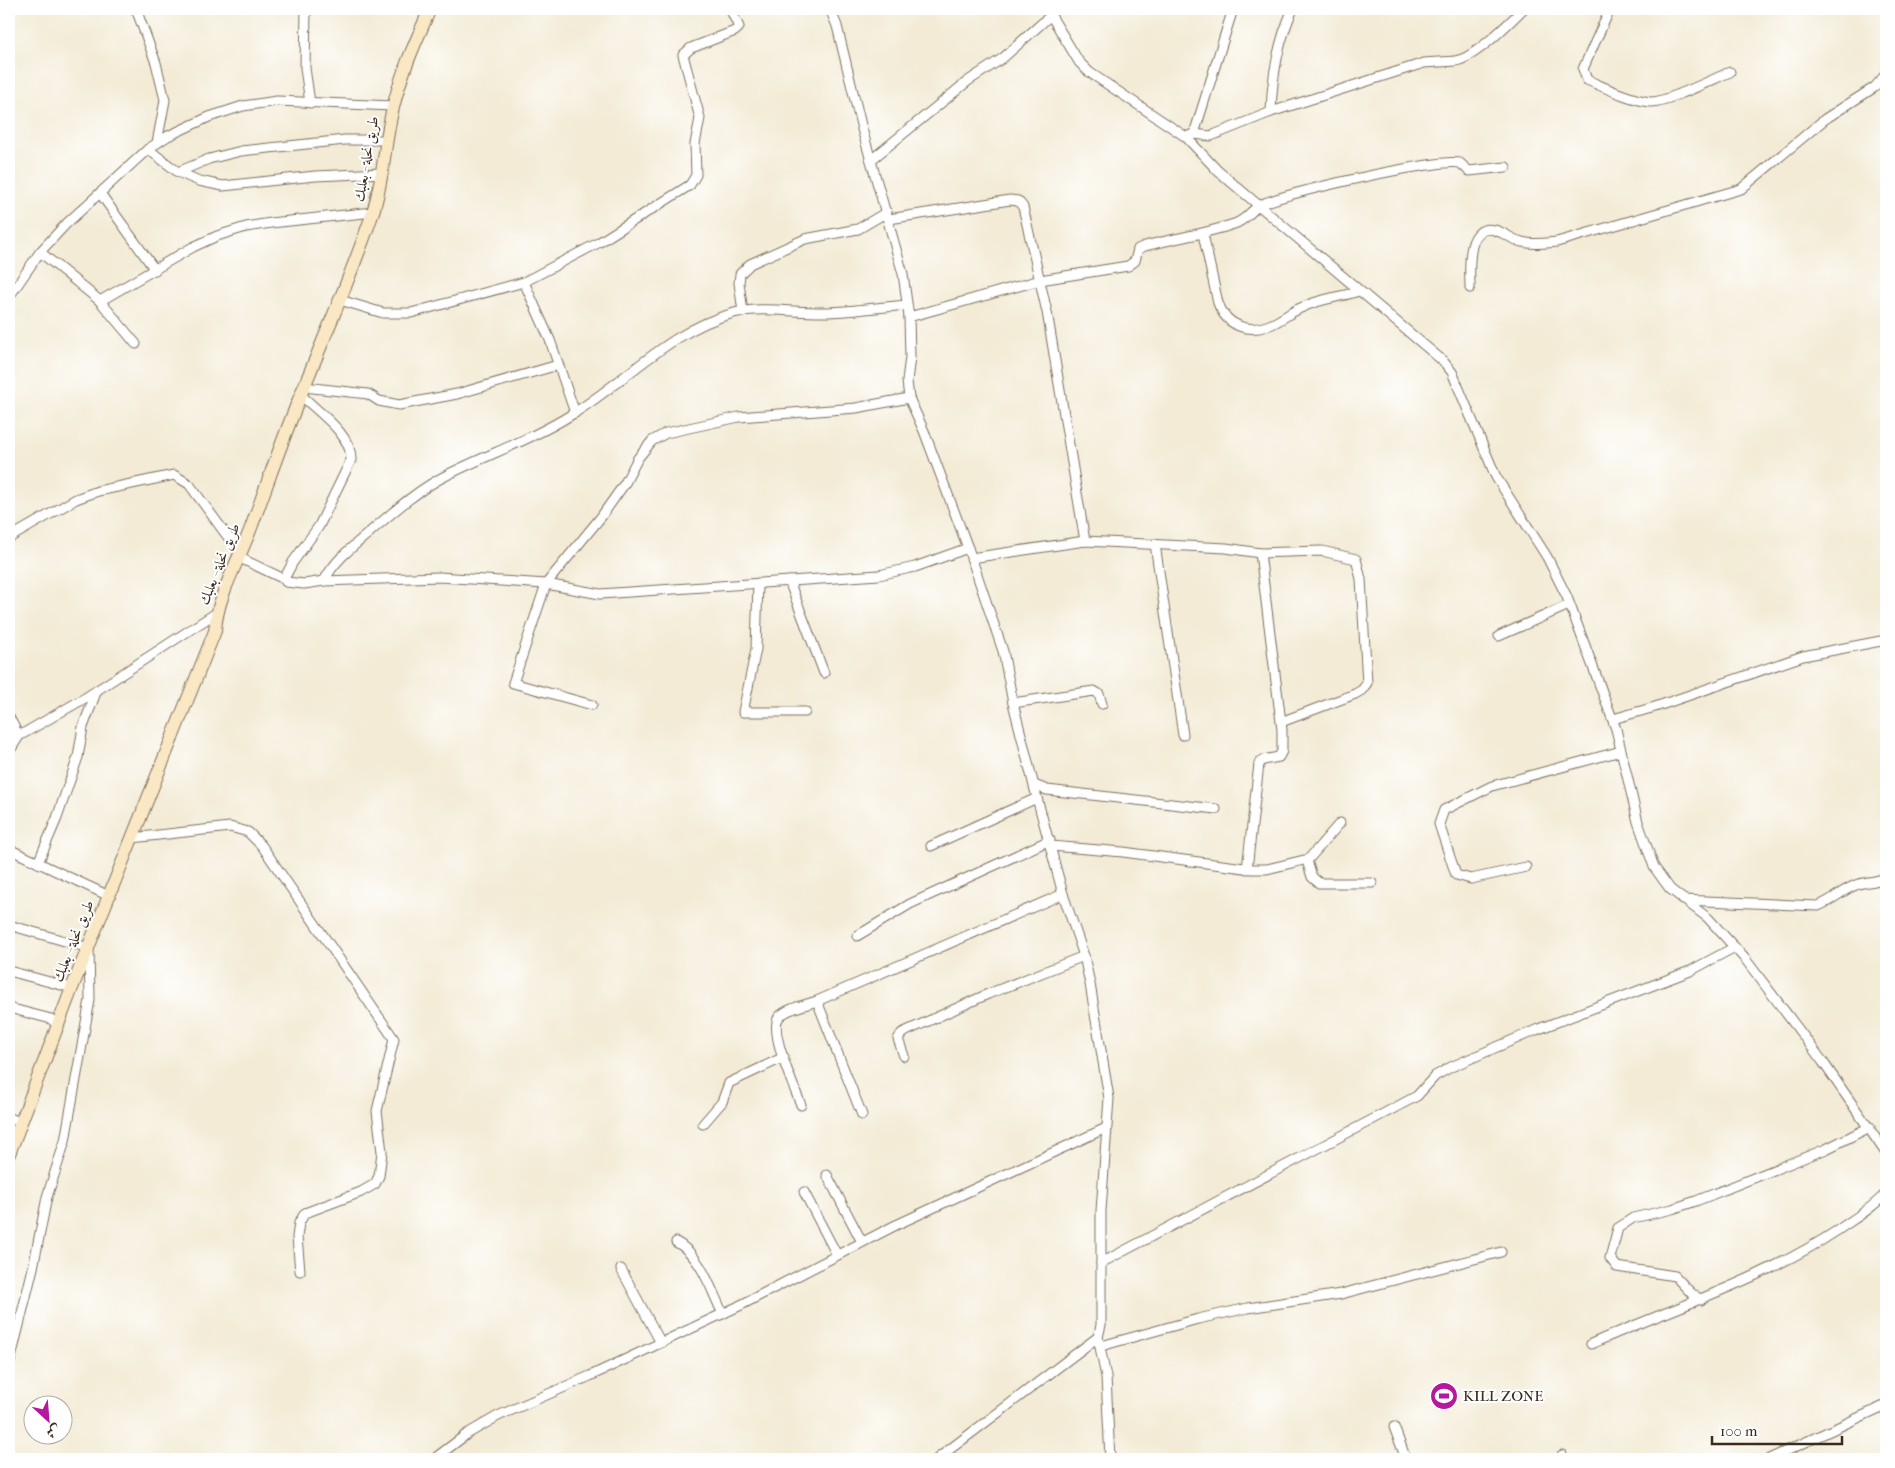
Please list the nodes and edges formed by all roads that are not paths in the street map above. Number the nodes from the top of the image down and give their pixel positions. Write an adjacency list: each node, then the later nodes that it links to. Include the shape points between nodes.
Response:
1 (136, 9): 18 (street, via 156,63 165,100)
2 (306, 9): 13 (street, via 305,68)
3 (430, 9): 14 (street, طريق نحلة - بعلبك)
4 (730, 9): 32 (street, via 739,26 734,31 691,48 683,55 700,118 694,144 694,181 598,243)
5 (830, 9): 20 (street)
6 (1233, 9): 16 (street)
7 (1293, 9): 15 (street, via 1272,79)
8 (1523, 9): 15 (street, via 1494,38 1456,61 1424,63)
9 (1610, 9): 11 (street, via 1584,69 1587,80 1650,102)
10 (1049, 12): 16 (street, via 1079,62 1089,72); 20 (street, via 1003,58 968,81)
11 (1730, 72)
12 (1886, 74): 33 (street, via 1875,87 1825,119 1741,189 1557,242 1526,243 1495,230 1481,232 1473,241 1470,256)
13 (310, 103): 14 (street); 18 (street, via 277,101 243,106 202,120)
14 (393, 106): 17 (street, طريق نحلة - بعلبك)
15 (1271, 112): 16 (street, via 1211,136)
16 (1190, 136): 25 (street, via 1218,171)
17 (386, 140): 22 (street, via 344,140 241,151 209,159); 23 (street, طريق نحلة - بعلبك)
18 (157, 143): 19 (street)
19 (148, 149): 22 (street); 24 (street)
20 (871, 160): 27 (street)
21 (1506, 167): 25 (street, via 1468,171 1457,162 1386,172)
22 (178, 172): 23 (street, via 223,186 315,176)
23 (383, 173): 26 (street, طريق نحلة - بعلبك)
24 (100, 193): 29 (street); 30 (street)
25 (1258, 206): 28 (street, via 1236,224); 34 (street)
26 (373, 212): 30 (street, via 246,227 193,247); 36 (street, طريق نحلة - بعلبك)
27 (888, 215): 31 (street, via 1018,200 1025,213); 38 (street); 39 (street, via 858,229 805,239 750,264 740,274)
28 (1203, 234): 31 (street, via 1145,246 1138,249 1135,261 1128,266); 34 (street, via 1218,304 1222,314 1233,325 1266,326 1303,306)
29 (40, 252): 35 (street); 37 (street)
30 (154, 270): 37 (street)
31 (1040, 280): 40 (street); 47 (street)
32 (524, 282): 36 (street, via 411,313 383,313); 42 (street)
33 (1470, 288)
34 (1359, 291): 58 (street, via 1452,372 1496,477 1547,557)
35 (9, 297)
36 (340, 300): 43 (street, طريق نحلة - بعلبك)
37 (100, 301): 41 (street)
38 (907, 305): 39 (street, via 828,312); 40 (street)
39 (743, 312): 45 (street, via 697,328 670,344)
40 (909, 317): 44 (street)
41 (136, 344)
42 (558, 365): 43 (street, via 457,394 399,405 379,401 368,394); 45 (street)
43 (302, 391): 51 (street, طريق نحلة - بعلبك); 53 (street, via 347,442 352,460 320,526)
44 (909, 398): 49 (street); 57 (street, via 856,408 739,417 666,433 644,448 601,517)
45 (575, 413): 54 (street, via 515,446 447,475 422,490 337,560)
46 (9, 538): 51 (street, via 76,499 98,491 174,475 188,484)
47 (1085, 541): 48 (street); 52 (street)
48 (1155, 544): 50 (street); 71 (street)
49 (968, 548): 52 (street); 55 (street, via 897,572)
50 (1260, 553): 70 (street); 70 (street, via 1322,551 1347,555 1356,559 1362,579 1367,683 1355,694)
51 (241, 554): 53 (street); 59 (street, طريق نحلة - بعلبك)
52 (972, 558): 64 (street, via 1003,651)
53 (284, 579): 54 (street, via 296,584)
54 (324, 581): 57 (street, via 439,577)
55 (789, 581): 56 (street); 62 (street)
56 (758, 583): 57 (street, via 600,594); 67 (street, via 756,650 743,712)
57 (546, 584): 66 (street, via 513,683)
58 (1569, 604): 60 (street); 69 (street)
59 (216, 613): 63 (street); 79 (street, طريق نحلة - بعلبك, via 215,631)
60 (1499, 636)
61 (1886, 640): 69 (street, via 1803,656)
62 (824, 673)
63 (97, 690): 72 (street); 84 (street, via 83,727 78,757)
64 (1013, 703): 65 (street, via 1094,692 1099,694); 75 (street)
65 (1102, 704)
66 (592, 705)
67 (805, 712)
68 (9, 717): 72 (street)
69 (1613, 719): 73 (street)
70 (1281, 722): 86 (street, via 1282,754 1259,764)
71 (1183, 735)
72 (19, 736): 74 (street)
73 (1621, 751): 85 (street, via 1492,786 1444,810 1439,824 1456,875 1471,879); 91 (street, via 1638,822 1654,867 1662,881)
74 (9, 752)
75 (1034, 785): 76 (street); 77 (street, via 1047,790)
76 (1038, 798): 80 (street); 81 (street)
77 (1216, 810)
78 (1340, 823): 83 (street)
79 (132, 838): 90 (street, طريق نحلة - بعلبك); 121 (street, via 230,827 248,832 262,846 394,1038 377,1111 382,1152 379,1176 375,1184 360,1192 305,1213 298,1223)
80 (1050, 843): 86 (street); 89 (street); 93 (street, via 910,904)
81 (930, 846)
82 (9, 850): 84 (street)
83 (1307, 861): 86 (street, via 1267,869); 88 (street, via 1312,877 1319,883)
84 (38, 863): 90 (street)
85 (1526, 867)
86 (1247, 869)
87 (1886, 877): 91 (street, via 1857,884 1818,906)
88 (1372, 884)
89 (1063, 894): 96 (street); 99 (street)
90 (109, 896): 95 (street, طريق نحلة - بعلبك)
91 (1683, 900): 94 (street, via 1708,918)
92 (9, 925): 95 (street)
93 (857, 936)
94 (1735, 947): 108 (street); 119 (street, via 1690,971 1536,1030 1441,1071 1417,1096)
95 (89, 948): 98 (street, طريق نحلة - بعلبك); 127 (street, via 90,1000 65,1141 47,1198)
96 (1084, 956): 102 (street, via 902,1033 898,1039); 109 (street, via 1109,1098)
97 (9, 971): 98 (street)
98 (72, 988): 101 (street, طريق نحلة - بعلبك)
99 (818, 1001): 103 (street, via 785,1012 778,1018 776,1032); 105 (street)
100 (9, 1008): 101 (street, via 51,1019)
101 (58, 1025): 106 (street, طريق نحلة - بعلبك)
102 (904, 1056)
103 (784, 1057): 104 (street); 107 (street, via 729,1083 722,1102)
104 (802, 1105)
105 (862, 1115)
106 (15, 1120): 111 (street, طريق نحلة - بعلبك)
107 (703, 1124)
108 (1870, 1127): 110 (street); 122 (street, via 1826,1149 1672,1210 1633,1218 1618,1228 1610,1258 1617,1267 1675,1276)
109 (1106, 1128): 116 (street, via 1055,1149); 119 (street)
110 (1885, 1148)
111 (9, 1154)
112 (827, 1175): 116 (street)
113 (804, 1192): 118 (street)
114 (1886, 1193): 122 (street, via 1877,1203 1827,1237 1768,1270)
115 (676, 1242): 123 (street, via 690,1252)
116 (862, 1242): 118 (street)
117 (1500, 1252): 124 (street, via 1341,1294 1248,1308)
118 (837, 1256): 123 (street)
119 (1101, 1263): 124 (street)
120 (621, 1269): 125 (street)
121 (300, 1271)
122 (1701, 1300): 126 (street)
123 (723, 1314): 125 (street)
124 (1100, 1342): 131 (street); 132 (street, via 1106,1377)
125 (661, 1343): 130 (street, via 498,1416)
126 (1590, 1344)
127 (9, 1366)
128 (1886, 1405): 134 (street)
129 (1394, 1427): 133 (street)
130 (434, 1459)
131 (937, 1459)
132 (1110, 1459)
133 (1406, 1459)
134 (1769, 1459)

